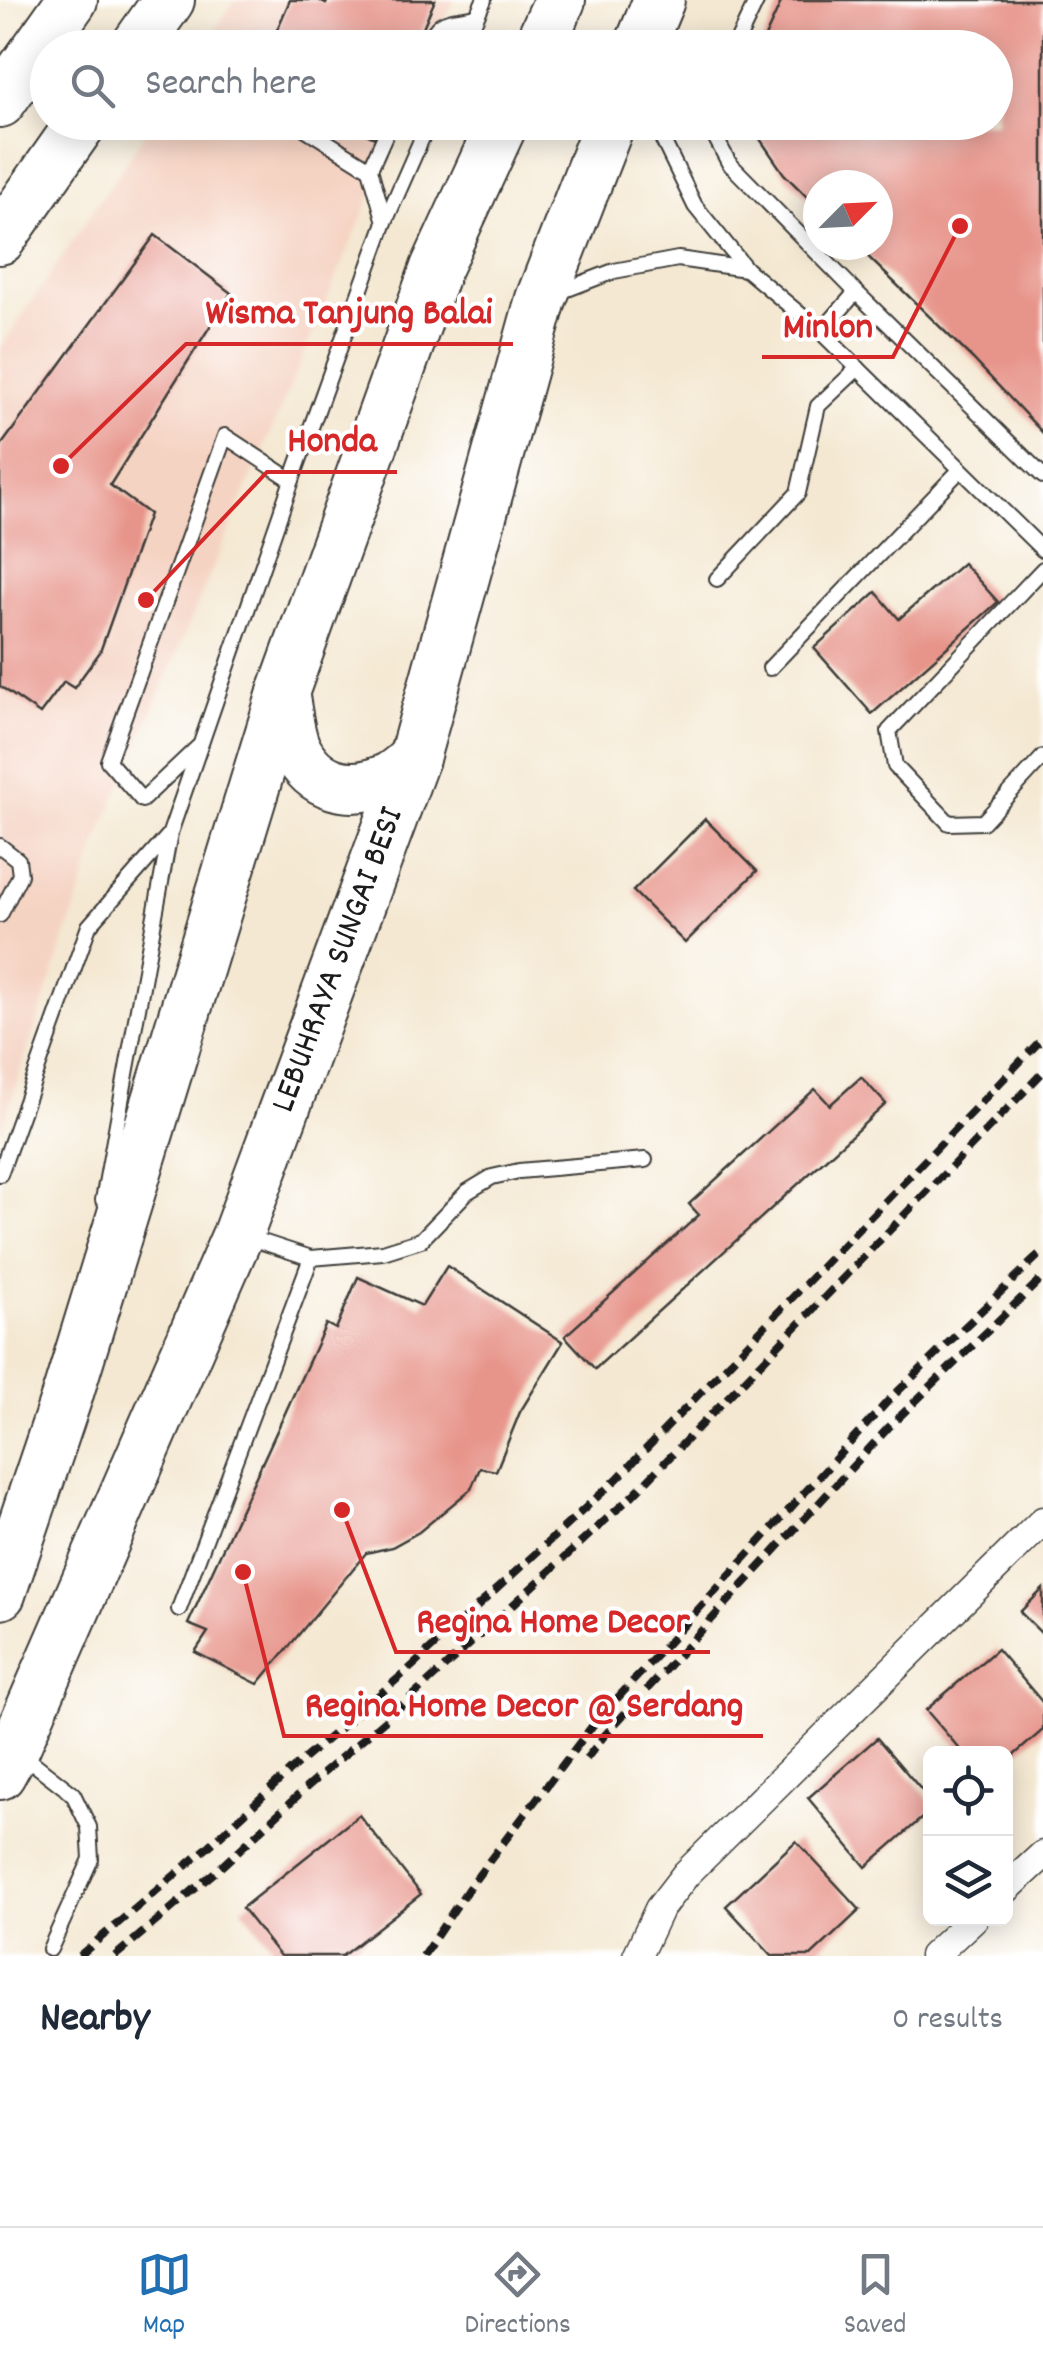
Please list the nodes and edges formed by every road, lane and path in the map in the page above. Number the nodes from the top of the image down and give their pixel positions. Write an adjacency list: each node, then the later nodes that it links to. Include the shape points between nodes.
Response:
1 (72, 0): 8 (highway)
2 (168, 0): 9 (highway)
3 (484, 0): 7 (lane)
4 (560, 0): 12 (highway)
5 (659, 0): 13 (highway)
6 (757, 0): 14 (lane)
7 (476, 16): 10 (lane); 11 (lane)
8 (51, 30)
9 (147, 30)
10 (428, 30)
11 (470, 30)
12 (546, 30)
13 (646, 30)
14 (743, 30)
15 (30, 60): 16 (highway)
16 (0, 102)
17 (69, 140): 27 (highway)
18 (324, 140): 25 (lane)
19 (383, 140): 25 (lane)
20 (422, 140): 26 (lane)
21 (495, 140): 40 (highway, via 436,268)
22 (603, 140): 30 (highway, LEBUHRAYA SUNGAI BESI)
23 (663, 140): 28 (lane, via 695,206)
24 (717, 140): 29 (lane, via 729,163)
25 (370, 168): 26 (lane)
26 (386, 222): 35 (lane)
27 (0, 239)
28 (746, 269): 30 (lane, via 678,260 614,270); 31 (lane)
29 (856, 292): 31 (lane); 34 (lane)
30 (541, 299): 42 (highway, LEBUHRAYA SUNGAI BESI)
31 (821, 332): 32 (lane)
32 (858, 368): 33 (lane); 38 (lane, via 818,406 798,493)
33 (960, 470): 36 (lane); 39 (lane)
34 (1043, 476)
35 (292, 480): 41 (lane); 41 (lane, via 226,436 108,761 142,800)
36 (1043, 550)
37 (1043, 569): 43 (lane, via 889,732 895,766 949,824 984,822)
38 (717, 578)
39 (770, 668)
40 (283, 693): 42 (highway, via 294,746 312,773 333,786 390,777); 53 (highway)
41 (200, 744): 44 (lane)
42 (414, 758): 50 (highway, LEBUHRAYA SUNGAI BESI)
43 (1043, 758)
44 (170, 833): 48 (lane, via 89,926); 49 (lane)
45 (0, 846): 46 (lane, via 18,860 20,876)
46 (0, 916)
47 (644, 1160): 52 (lane, via 492,1178 467,1192 421,1240 383,1252)
48 (0, 1174)
49 (100, 1219)
50 (238, 1234): 52 (lane); 57 (highway, LEBUHRAYA SUNGAI BESI)
51 (92, 1258): 53 (lane)
52 (311, 1258): 56 (lane)
53 (68, 1392): 55 (highway)
54 (1043, 1521): 62 (street, via 686,1874 659,1909)
55 (0, 1594)
56 (179, 1609)
57 (7, 1762): 61 (lane, via 73,1794 89,1827 92,1859)
58 (1043, 1855): 59 (street)
59 (1013, 1883)
60 (965, 1926): 63 (street)
61 (50, 1949)
62 (637, 1956)
63 (933, 1956)

